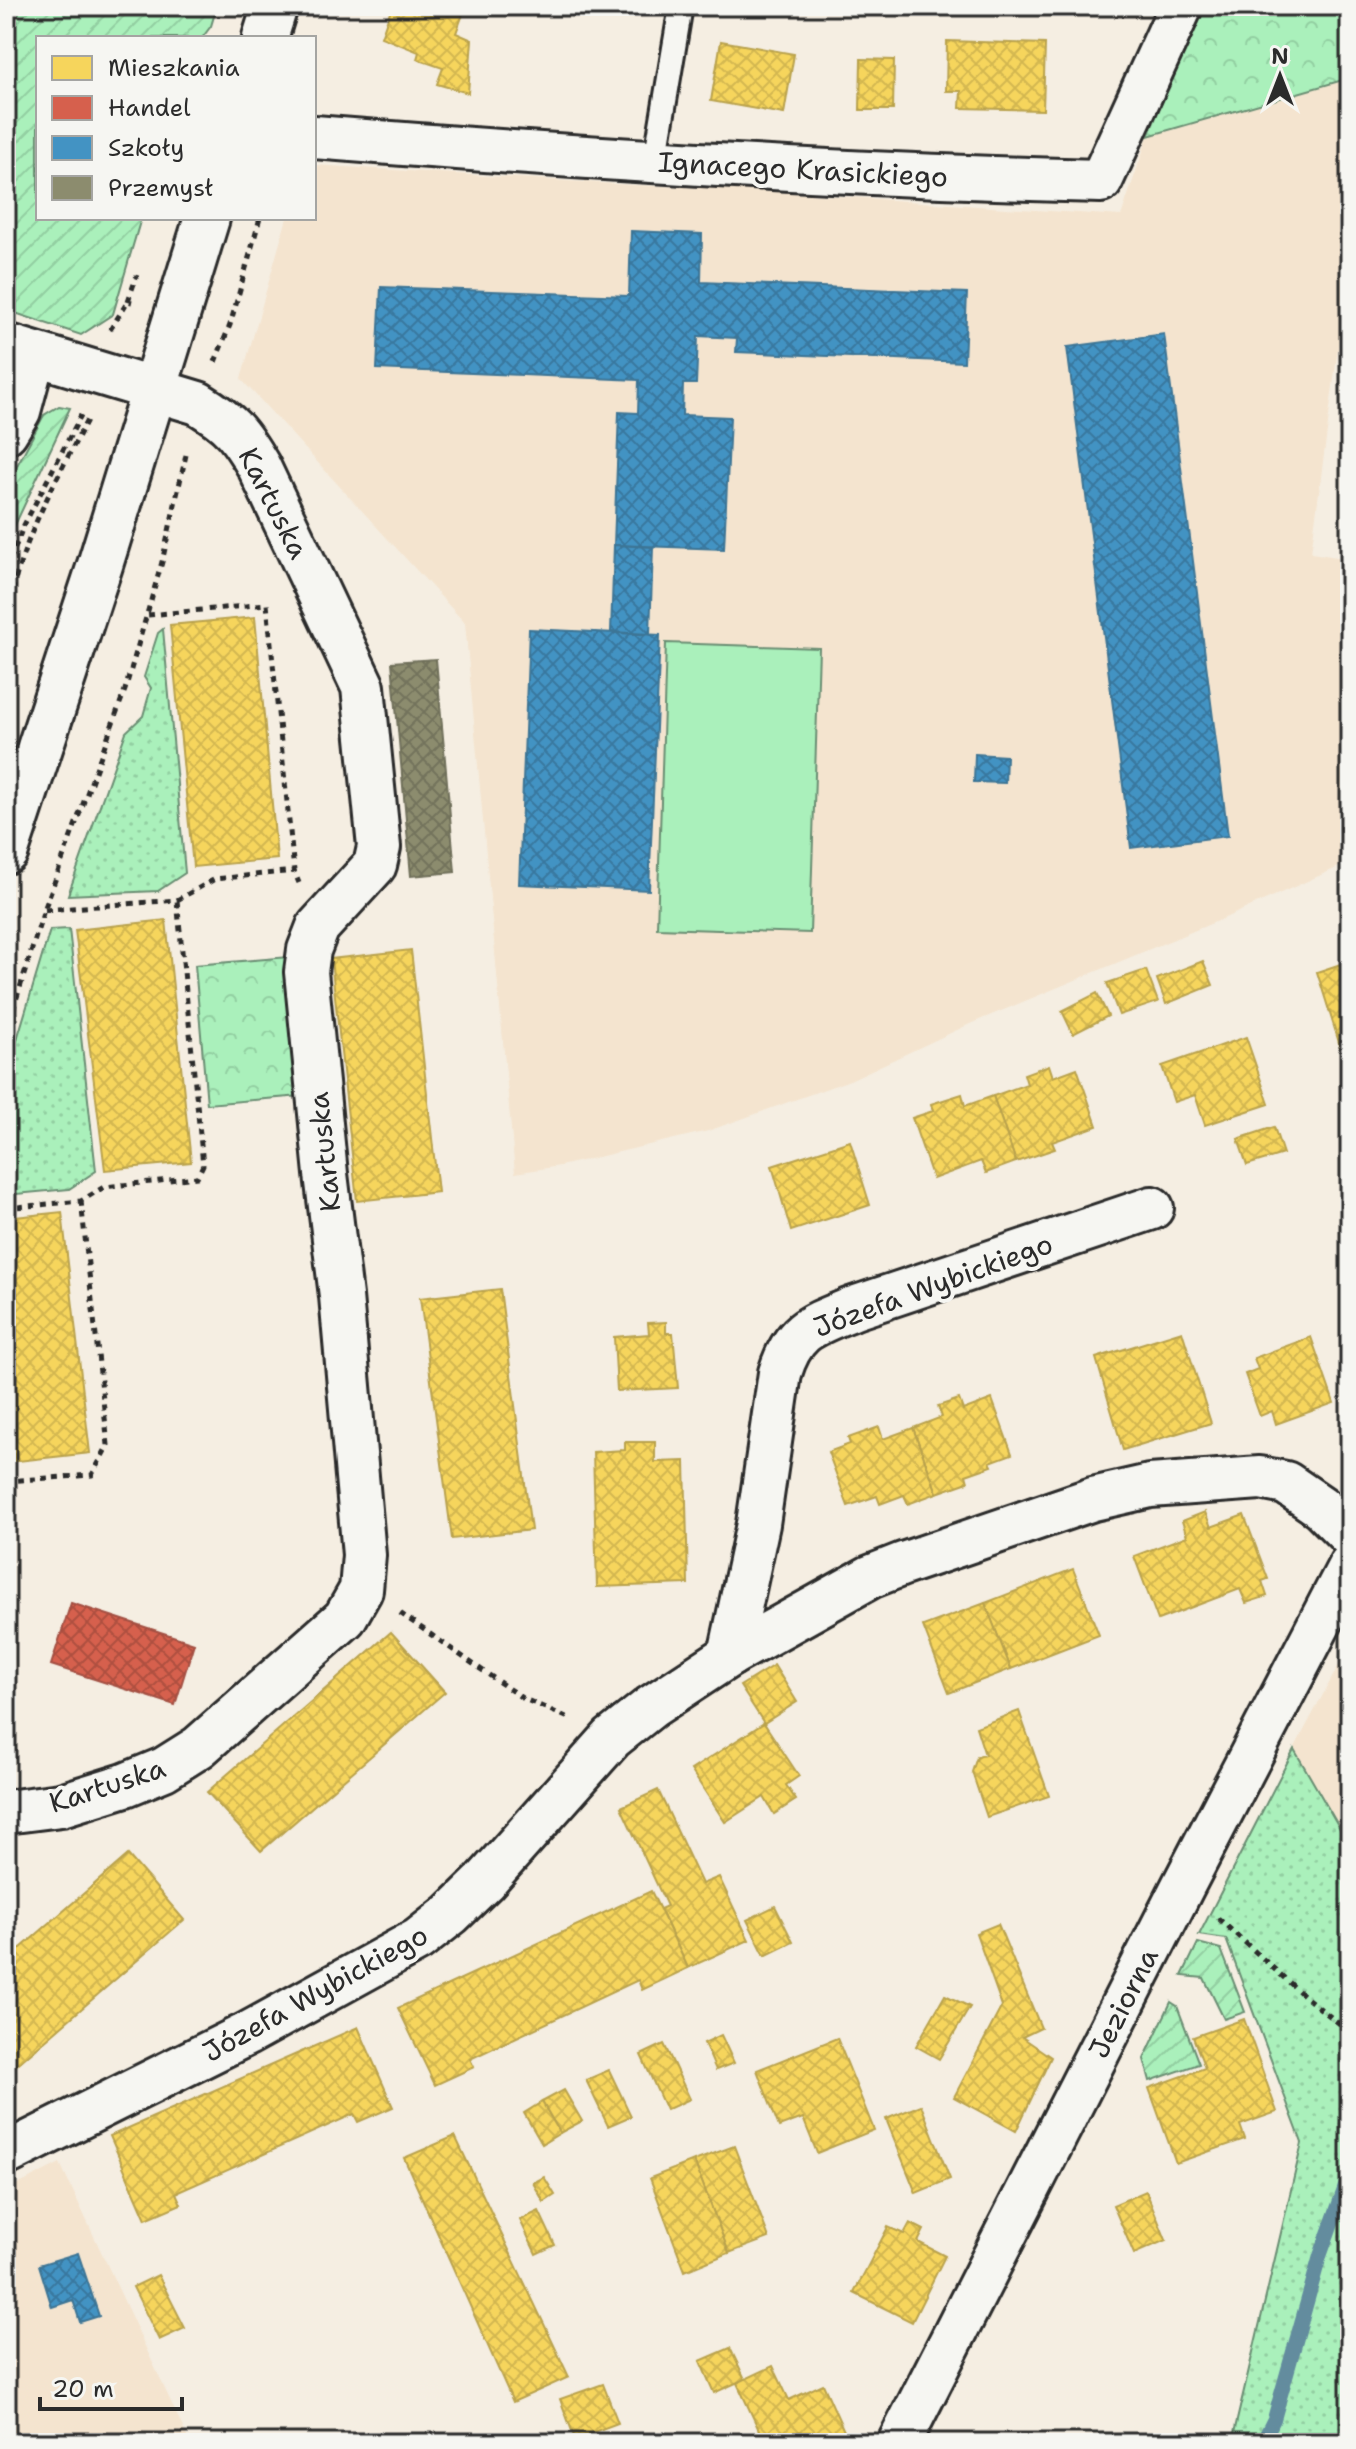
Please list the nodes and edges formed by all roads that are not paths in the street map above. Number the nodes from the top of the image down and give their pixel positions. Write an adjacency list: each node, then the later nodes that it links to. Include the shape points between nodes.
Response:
1 (275, 6): 4 (main road)
2 (681, 6): 6 (lane)
3 (1181, 6): 6 (street, Ignacego Krasickiego, via 1101,181)
4 (266, 36)
5 (316, 137): 6 (street, Ignacego Krasickiego)
6 (655, 161)
7 (206, 220): 9 (main road)
8 (20, 350): 9 (street, Kartuska); 10 (street, via 19,411)
9 (152, 390): 11 (main road); 16 (street, Kartuska, via 198,403 240,435 363,687 379,847 375,865 318,927 306,972 344,1327 364,1555 361,1590 345,1618 188,1754 164,1769 87,1797)
10 (6, 432)
11 (6, 851)
12 (1152, 1208): 15 (street, Józefa Wybickiego, via 854,1308 811,1326 796,1339 780,1373 758,1524)
13 (1350, 1536): 15 (street, Józefa Wybickiego, via 1286,1483 1260,1478 1150,1486 1093,1499 870,1577)
14 (1350, 1565): 18 (street, Jeziorna)
15 (730, 1655): 17 (street, Józefa Wybickiego, via 612,1738 484,1882 418,1940 247,2034)
16 (6, 1812)
17 (6, 2154)
18 (899, 2443)

